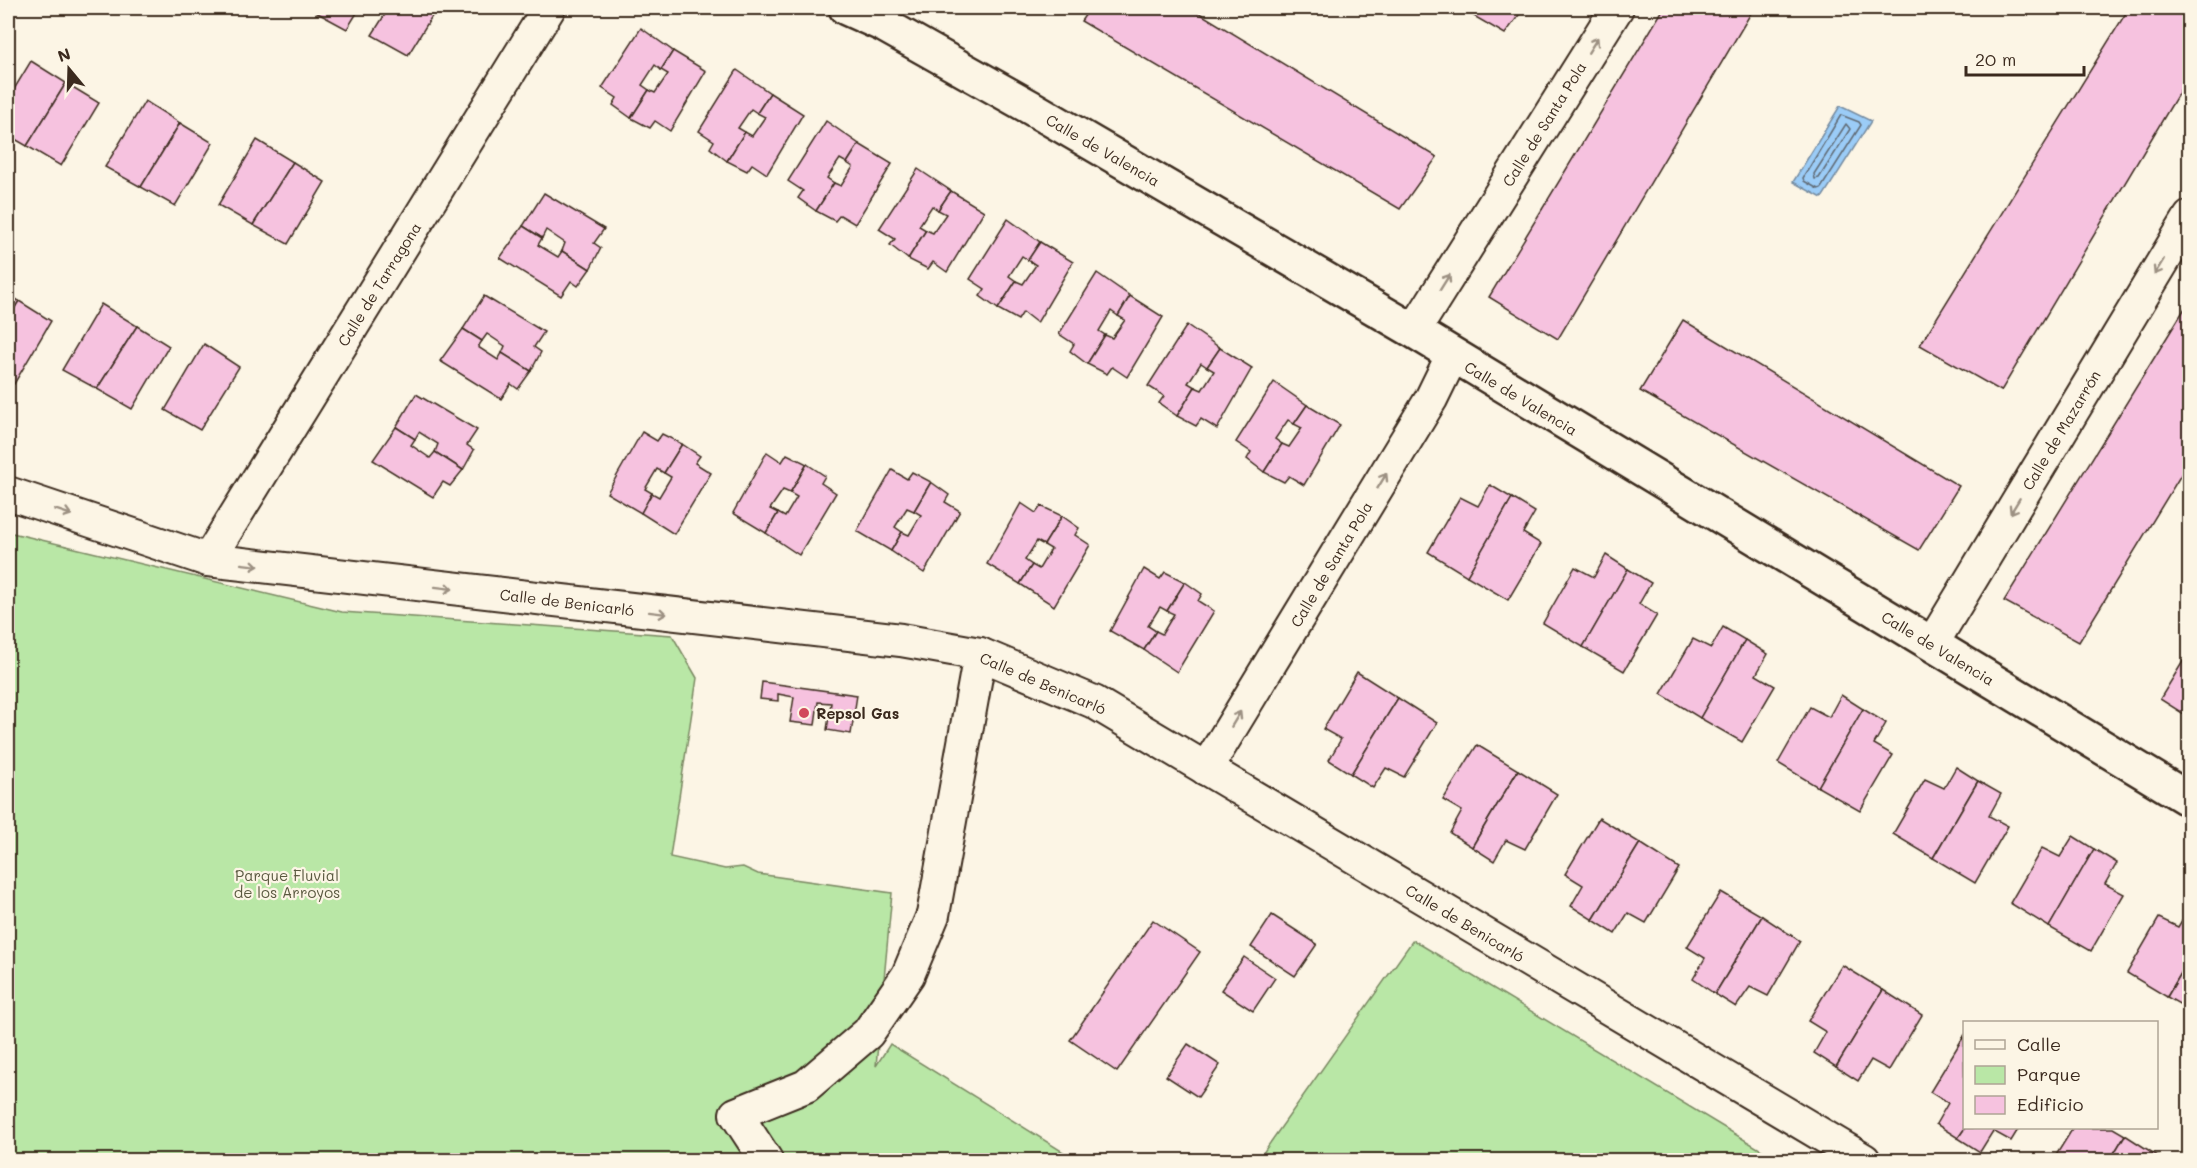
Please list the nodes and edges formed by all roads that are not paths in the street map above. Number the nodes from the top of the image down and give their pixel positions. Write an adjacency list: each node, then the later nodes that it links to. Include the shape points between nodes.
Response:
1 (549, 8): 8 (street, Calle de Tarragona)
2 (846, 8): 5 (street, Calle de Valencia, via 884,25 1030,107)
3 (1617, 8): 5 (street, Calle de Santa Pola, one-way to 3)
4 (2190, 216): 9 (street, Calle de Mazarrón, one-way to 9)
5 (1414, 331): 6 (street, Calle de Valencia)
6 (1452, 356): 9 (street, Calle de Valencia); 11 (street, Calle de Santa Pola, one-way to 6, via 1431,399)
7 (8, 493): 8 (street, Calle de Benicarló, one-way to 8)
8 (208, 560): 10 (street, Calle de Benicarló, one-way to 10, via 901,640)
9 (1932, 644): 12 (street, Calle de Valencia)
10 (980, 654): 11 (street, Calle de Benicarló, via 1094,702); 13 (street, via 933,915 908,975 868,1033 806,1086 736,1114)
11 (1206, 770): 14 (street, Calle de Benicarló)
12 (2190, 800)
13 (766, 1161)
14 (1864, 1161)

